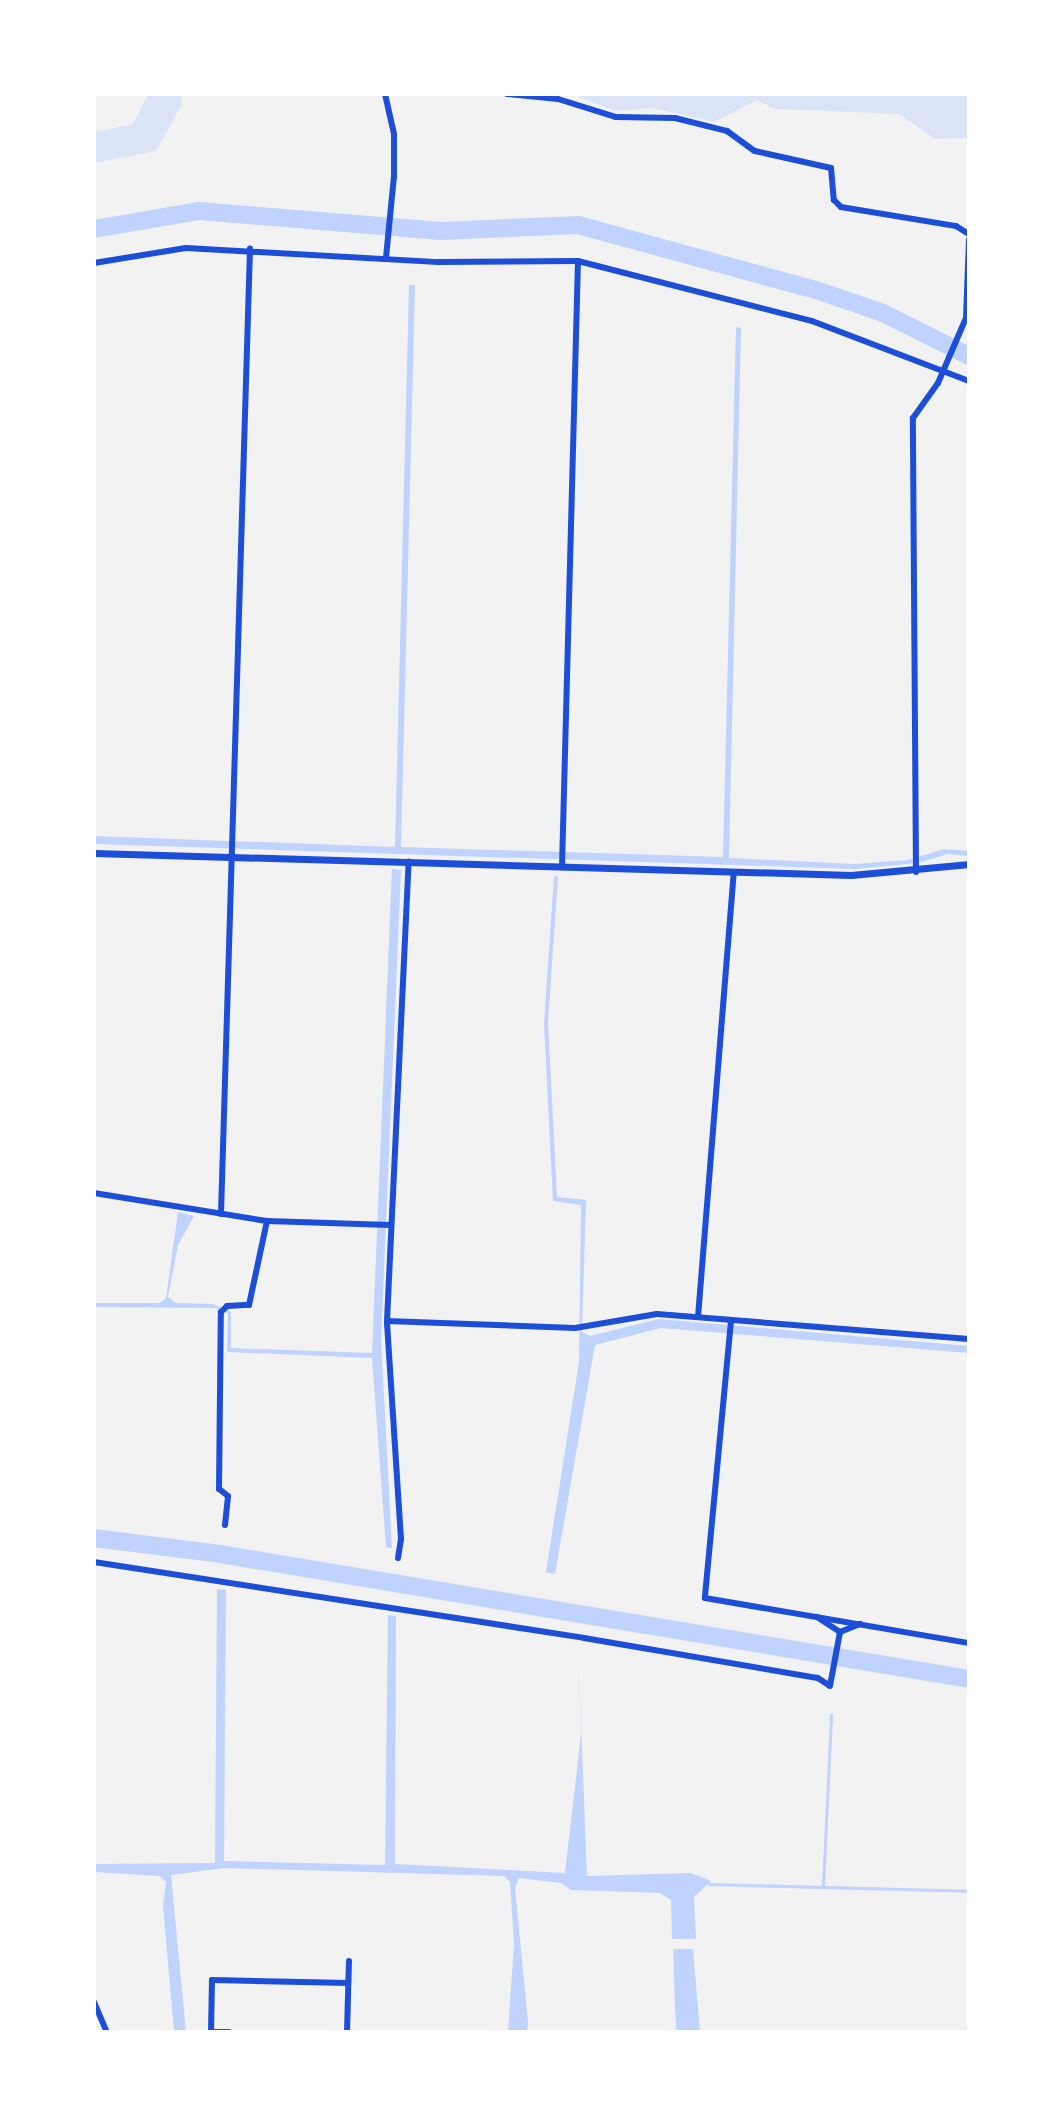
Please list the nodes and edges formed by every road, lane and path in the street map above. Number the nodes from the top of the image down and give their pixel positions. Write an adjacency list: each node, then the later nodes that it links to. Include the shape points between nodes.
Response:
1 (385, 94): 6 (street, via 394,134)
2 (507, 94): 3 (street, via 558,99 616,117 675,118 727,131 755,151 831,168 834,200 841,207)
3 (968, 231)
4 (969, 240): 9 (street)
5 (250, 248): 6 (street); 8 (street, via 151,250); 13 (street)
6 (386, 258): 7 (street)
7 (578, 261): 10 (street, via 812,321); 16 (street)
8 (94, 263)
9 (968, 318): 10 (street)
10 (944, 372): 11 (street); 17 (street, via 913,418)
11 (969, 381)
12 (94, 853): 13 (street)
13 (235, 857): 14 (street); 20 (street)
14 (409, 862): 16 (street); 22 (street)
15 (969, 864): 17 (street)
16 (562, 867): 18 (street)
17 (916, 872): 18 (street)
18 (734, 873): 23 (street)
19 (94, 1193): 20 (street)
20 (221, 1214): 21 (street)
21 (267, 1221): 22 (street); 27 (street, via 249,1305 223,1310 219,1489 228,1496)
22 (390, 1225): 24 (street)
23 (698, 1317): 24 (street, via 635,1316 575,1328); 25 (street)
24 (387, 1321): 28 (street)
25 (731, 1321): 26 (street); 30 (street, via 705,1598)
26 (969, 1339)
27 (225, 1525)
28 (398, 1558)
29 (94, 1562): 32 (street, via 584,1638 818,1678 830,1686)
30 (817, 1617): 31 (street); 32 (street)
31 (860, 1624): 32 (street); 33 (street)
32 (840, 1632)
33 (969, 1643)
34 (349, 1961): 35 (street)
35 (348, 1983): 39 (street, via 212,1980 211,2032); 40 (street)
36 (94, 2002): 38 (street)
37 (94, 2028): 38 (street)
38 (106, 2029)
39 (229, 2032)
40 (347, 2032)

